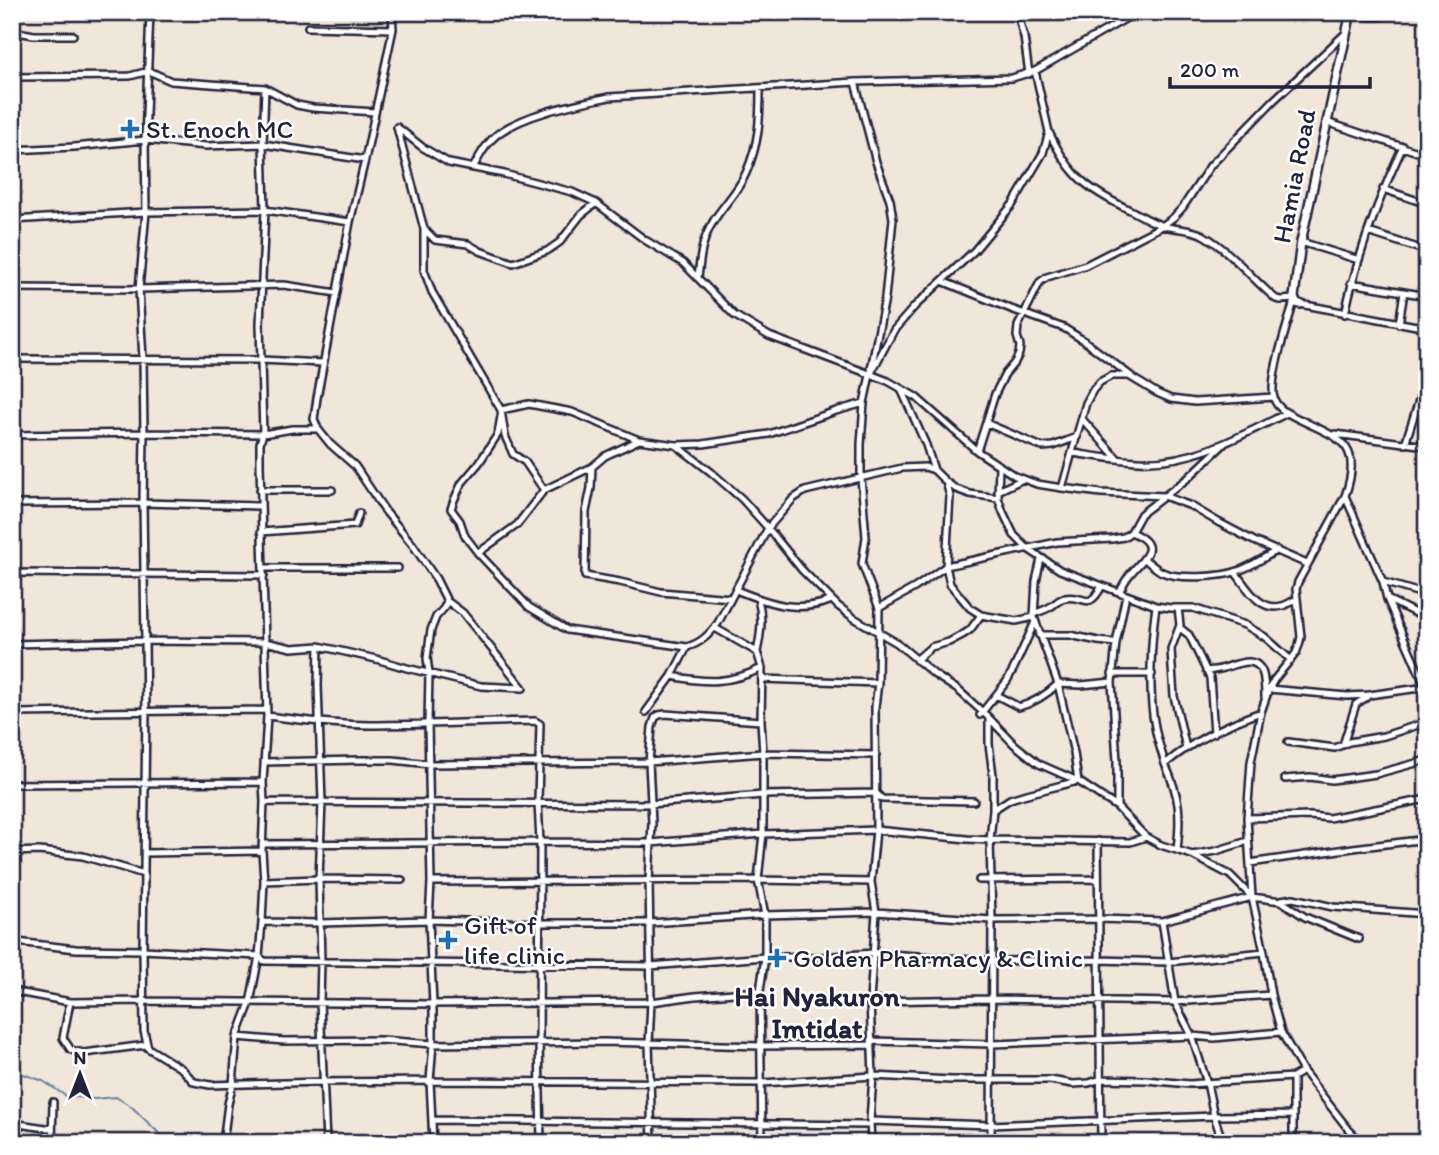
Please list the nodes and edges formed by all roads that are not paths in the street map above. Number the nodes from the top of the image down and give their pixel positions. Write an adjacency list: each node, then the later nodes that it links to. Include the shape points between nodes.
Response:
1 (150, 12): 13 (street)
2 (391, 12): 9 (street)
3 (1119, 12): 7 (street)
4 (1137, 12): 14 (street)
5 (1353, 12): 6 (street, via 1375,17); 11 (street, Hamia Road)
6 (1394, 12)
7 (1018, 15): 14 (street)
8 (308, 27): 9 (street)
9 (393, 29): 19 (street)
10 (12, 31): 12 (street)
11 (1347, 32): 20 (street, Hamia Road); 36 (street, via 1210,166 1183,207)
12 (73, 35)
13 (149, 71): 15 (street, via 130,76); 17 (street, via 171,81); 22 (street)
14 (1032, 72): 16 (street, via 1012,78); 21 (street)
15 (12, 77)
16 (855, 82): 18 (street); 60 (street, via 892,219 885,298)
17 (265, 88): 19 (street, via 313,108); 23 (street)
18 (760, 89): 28 (street, via 609,97 580,103 500,132); 42 (street, via 755,147 736,192 706,234)
19 (375, 112): 27 (street)
20 (1326, 122): 24 (street); 39 (street, Hamia Road)
21 (1049, 132): 36 (street, via 1067,167 1084,183); 43 (street, via 1043,153 1013,204)
22 (145, 140): 23 (street, via 206,146); 25 (street); 33 (street)
23 (263, 144): 27 (street); 32 (street)
24 (1403, 146): 26 (street); 29 (street)
25 (12, 150)
26 (1427, 155)
27 (366, 160): 35 (street)
28 (474, 168): 30 (street); 37 (street, via 449,163 397,127)
29 (1383, 189): 31 (street); 38 (street)
30 (596, 202): 37 (street, via 560,242 513,262 468,244 435,240); 42 (street)
31 (1427, 204)
32 (265, 211): 33 (street); 35 (street); 45 (street)
33 (146, 212): 34 (street); 47 (street)
34 (12, 220)
35 (350, 222): 49 (street)
36 (1162, 226): 51 (street, via 1201,234 1276,299); 52 (street, via 1086,265 1043,279)
37 (424, 229): 66 (street, via 424,270 432,292)
38 (1368, 232): 40 (street); 41 (street)
39 (1301, 242): 41 (street); 51 (street, Hamia Road)
40 (1427, 251)
41 (1359, 260): 44 (street)
42 (698, 278): 60 (street, via 734,315 769,337)
43 (942, 281): 52 (street); 60 (street, via 894,330)
44 (1351, 283): 48 (street); 53 (street)
45 (261, 287): 47 (street); 49 (street, via 284,285); 58 (street)
46 (12, 288): 47 (street)
47 (139, 289): 57 (street)
48 (1404, 292): 50 (street); 54 (street)
49 (337, 293): 59 (street)
50 (1426, 294)
51 (1296, 301): 53 (street); 64 (street, via 1272,379)
52 (1024, 313): 61 (street, via 1075,334); 69 (street, via 1017,330 1019,354 1000,384)
53 (1345, 314): 54 (street)
54 (1399, 324): 55 (street)
55 (1427, 328)
56 (12, 359): 57 (street)
57 (143, 359): 58 (street); 71 (street)
58 (261, 360): 59 (street); 72 (street)
59 (323, 363): 70 (street, via 314,419)
60 (870, 375): 63 (street); 65 (street)
61 (1136, 380): 64 (street, via 1171,399 1195,402); 68 (street, via 1121,375 1100,382)
62 (1427, 388): 78 (street)
63 (901, 389): 81 (street); 86 (street)
64 (1274, 397): 67 (street)
65 (864, 403): 79 (street, via 769,433); 87 (street)
66 (501, 410): 76 (street, via 529,404 572,412); 93 (street, via 513,454 525,462); 106 (street, via 498,434 462,484 451,509)
67 (1287, 413): 73 (street); 77 (street)
68 (1082, 419): 75 (street); 83 (street)
69 (986, 423): 75 (street, via 1042,447); 81 (street)
70 (318, 429): 72 (street); 126 (street, via 355,466)
71 (144, 433): 72 (street); 74 (street); 97 (street)
72 (263, 434): 91 (street)
73 (1332, 434): 78 (street); 96 (street, via 1350,457 1351,480)
74 (12, 435)
75 (1077, 437): 82 (street)
76 (639, 440): 79 (street); 85 (street)
77 (1224, 444): 83 (street, via 1173,459); 95 (street)
78 (1405, 444): 80 (street)
79 (676, 445): 101 (street, via 742,499)
80 (1427, 446)
81 (977, 451): 84 (street)
82 (1073, 453): 83 (street); 90 (street)
83 (1117, 458)
84 (999, 465): 88 (street); 94 (street)
85 (592, 467): 93 (street); 121 (street, via 585,576 661,592)
86 (934, 470): 87 (street, via 914,467); 89 (street)
87 (861, 478): 101 (street, via 805,491); 128 (street, via 866,537 862,564)
88 (1023, 479): 90 (street); 94 (street)
89 (946, 482): 94 (street, via 970,494); 110 (street, via 950,496)
90 (1062, 488): 95 (street)
91 (260, 490): 92 (street); 99 (street)
92 (332, 490)
93 (544, 490): 106 (street, via 517,525)
94 (998, 494): 104 (street, via 1014,535)
95 (1164, 496): 103 (street, via 1141,514); 105 (street)
96 (1345, 496): 109 (street); 116 (street)
97 (143, 503): 98 (street); 99 (street); 115 (street)
98 (12, 504)
99 (260, 506): 102 (street)
100 (359, 513): 102 (street, via 355,526)
101 (768, 528): 118 (street); 125 (street)
102 (261, 532): 112 (street)
103 (1131, 532): 104 (street, via 1112,539 1057,542); 108 (street, via 1149,545)
104 (1028, 549): 107 (street); 110 (street)
105 (1277, 551): 109 (street); 113 (street)
106 (478, 553): 142 (street, via 529,607 567,631)
107 (1041, 559): 117 (street); 131 (street)
108 (1144, 559): 113 (street, via 1177,576); 119 (street, via 1127,578)
109 (1307, 564): 123 (street, via 1298,582)
110 (946, 566): 128 (street); 130 (street, via 950,583)
111 (398, 568): 112 (street)
112 (264, 571): 115 (street); 138 (street)
113 (1236, 572): 123 (street, via 1251,594 1271,607)
114 (12, 573): 115 (street)
115 (145, 573): 137 (street)
116 (1383, 582): 120 (street); 124 (street)
117 (1102, 586): 119 (street); 131 (street, via 1093,600 1060,599)
118 (736, 590): 121 (street); 122 (street)
119 (1123, 594): 127 (street); 139 (street)
120 (1427, 595)
121 (731, 598): 133 (street)
122 (758, 598): 125 (street, via 802,607); 143 (street, via 762,612)
123 (1297, 599): 145 (street, via 1301,637)
124 (1387, 599): 132 (street); 156 (street)
125 (832, 600): 135 (street)
126 (447, 601): 148 (street, via 431,631); 148 (street, via 463,613 523,688 481,686)
127 (1156, 606): 129 (street); 150 (street)
128 (879, 608): 135 (street)
129 (1178, 608): 134 (street); 145 (street, via 1193,608 1245,625)
130 (981, 615): 131 (street, via 1016,621); 144 (street, via 970,630 931,646)
131 (1035, 618): 136 (street); 158 (street, via 1022,654)
132 (1427, 619)
133 (715, 628): 142 (street); 143 (street)
134 (1180, 628): 147 (street, via 1189,635); 175 (street, via 1171,649 1174,696)
135 (879, 633): 144 (street); 154 (street)
136 (1040, 635): 139 (street); 155 (street)
137 (144, 641): 138 (street); 140 (street); 161 (street)
138 (265, 642): 141 (street, via 292,648); 165 (street)
139 (1116, 643): 149 (street)
140 (12, 644)
141 (320, 646): 148 (street); 169 (street)
142 (687, 647): 151 (street)
143 (757, 652): 146 (street)
144 (916, 660): 167 (street)
145 (1291, 660): 157 (street)
146 (762, 668): 151 (street, via 726,681); 152 (street)
147 (1206, 671): 160 (street, via 1241,662 1259,666); 172 (street)
148 (429, 673): 171 (street)
149 (1112, 674): 150 (street); 153 (street)
150 (1152, 674): 184 (street, via 1155,728)
151 (672, 676): 162 (street)
152 (762, 679): 154 (street); 168 (street)
153 (1112, 682): 155 (street); 199 (street)
154 (878, 683): 177 (street)
155 (1058, 684): 158 (street, via 1019,707); 186 (street)
156 (1426, 688): 159 (street)
157 (1269, 690): 159 (street); 160 (street)
158 (996, 695): 166 (street)
159 (1369, 695): 174 (street, via 1356,704)
160 (1265, 700): 163 (street)
161 (146, 711): 164 (street); 165 (street); 189 (street)
162 (646, 712)
163 (1261, 712): 172 (street); 201 (street)
164 (12, 713)
165 (267, 713): 169 (street); 180 (street)
166 (980, 715)
167 (989, 719): 186 (street, via 1039,764); 200 (street)
168 (761, 721): 176 (street); 182 (street, via 659,715 652,727)
169 (319, 722): 171 (street); 179 (street)
170 (1427, 722): 174 (street)
171 (428, 723): 181 (street, via 539,722); 183 (street)
172 (1213, 733): 175 (street)
173 (1288, 742): 174 (street)
174 (1343, 745)
175 (1186, 748): 184 (street)
176 (763, 753): 177 (street); 182 (street); 191 (street)
177 (876, 755): 190 (street)
178 (1427, 760): 185 (street, via 1332,780)
179 (320, 761): 180 (street); 183 (street); 195 (street)
180 (264, 762): 187 (street)
181 (539, 762): 182 (street); 183 (street); 197 (street)
182 (649, 762): 198 (street)
183 (430, 764): 196 (street)
184 (1165, 764): 214 (street, via 1176,789)
185 (1286, 779)
186 (1078, 781): 199 (street); 200 (street, via 1010,799)
187 (263, 782): 189 (street); 194 (street)
188 (12, 784): 189 (street)
189 (145, 784): 216 (street)
190 (876, 793): 191 (street); 193 (street, via 882,799); 202 (street)
191 (763, 795): 198 (street); 203 (street)
192 (1427, 799): 201 (street, via 1329,818)
193 (974, 801)
194 (264, 802): 195 (street); 213 (street)
195 (323, 802): 196 (street); 212 (street)
196 (430, 802): 197 (street); 210 (street)
197 (538, 802): 198 (street); 209 (street)
198 (650, 804): 211 (street)
199 (1117, 807): 204 (street)
200 (993, 810): 206 (street)
201 (1247, 818): 208 (street)
202 (876, 830): 203 (street); 206 (street); 230 (street)
203 (763, 834): 211 (street); 223 (street)
204 (1146, 838): 207 (street); 214 (street)
205 (1427, 839): 218 (street)
206 (990, 840): 207 (street); 228 (street)
207 (1098, 841): 220 (street)
208 (1248, 841): 217 (street); 218 (street)
209 (540, 842): 210 (street); 211 (street); 226 (street)
210 (430, 843): 212 (street); 229 (street)
211 (650, 843): 227 (street)
212 (320, 844): 213 (street); 221 (street)
213 (263, 848): 216 (street); 225 (street)
214 (1177, 850): 217 (street)
215 (12, 852): 219 (street, via 83,856)
216 (145, 853): 219 (street)
217 (1192, 855): 231 (street, via 1230,875)
218 (1250, 863): 231 (street)
219 (144, 874): 246 (street)
220 (1098, 879): 228 (street); 236 (street)
221 (319, 880): 222 (street); 225 (street); 241 (street)
222 (402, 880)
223 (758, 880): 227 (street); 230 (street); 235 (street)
224 (979, 880): 228 (street)
225 (264, 881): 240 (street)
226 (540, 881): 227 (street); 229 (street); 242 (street)
227 (649, 881): 243 (street)
228 (990, 881): 238 (street)
229 (431, 882): 237 (street)
230 (871, 882): 233 (street)
231 (1252, 897): 232 (street); 239 (street); 247 (street)
232 (1281, 901): 234 (street, via 1293,898 1333,907); 244 (street, via 1305,917)
233 (876, 912): 235 (street); 238 (street); 248 (street)
234 (1427, 914)
235 (765, 915): 243 (street); 250 (street)
236 (1099, 919): 238 (street); 239 (street); 251 (street)
237 (429, 920): 241 (street); 242 (street); 255 (street)
238 (992, 920): 253 (street)
239 (1162, 921): 254 (street)
240 (262, 922): 241 (street); 249 (street)
241 (320, 923): 252 (street)
242 (539, 923): 243 (street); 256 (street)
243 (650, 923): 257 (street)
244 (1359, 939)
245 (17, 942): 246 (street)
246 (142, 950): 249 (street); 263 (street)
247 (1264, 952): 254 (street); 260 (street)
248 (873, 953): 250 (street); 253 (street); 264 (street)
249 (259, 956): 252 (street, via 264,961); 269 (street)
250 (765, 957): 257 (street); 259 (street)
251 (1100, 960): 253 (street); 254 (street); 262 (street)
252 (321, 961): 255 (street); 266 (street)
253 (991, 961): 261 (street)
254 (1167, 962): 268 (street)
255 (431, 963): 256 (street); 271 (street)
256 (540, 964): 257 (street); 270 (street)
257 (650, 966): 267 (street)
258 (12, 991): 265 (street)
259 (760, 991): 267 (street); 283 (street)
260 (1271, 995): 268 (street); 272 (street)
261 (990, 999): 262 (street); 264 (street); 281 (street)
262 (1100, 1000): 268 (street); 275 (street)
263 (144, 1001): 265 (street); 269 (street); 282 (street)
264 (870, 1001): 279 (street)
265 (70, 1002): 282 (street, via 63,1038 71,1050 84,1054)
266 (320, 1002): 269 (street); 271 (street); 276 (street)
267 (651, 1002): 270 (street); 278 (street)
268 (1175, 1002): 273 (street)
269 (250, 1003): 274 (street)
270 (540, 1003): 271 (street); 277 (street)
271 (433, 1004): 280 (street)
272 (1281, 1032): 273 (street); 284 (street)
273 (1192, 1036): 275 (street); 294 (street)
274 (237, 1037): 276 (street); 295 (street)
275 (1100, 1040): 281 (street); 287 (street)
276 (323, 1041): 280 (street); 292 (street)
277 (539, 1042): 278 (street); 280 (street); 290 (street)
278 (649, 1043): 283 (street); 291 (street)
279 (871, 1043): 281 (street); 283 (street); 285 (street)
280 (433, 1044): 289 (street)
281 (992, 1044): 288 (street)
282 (146, 1045): 295 (street, via 197,1083)
283 (761, 1046): 293 (street)
284 (1303, 1071): 286 (street); 320 (street)
285 (873, 1076): 288 (street); 293 (street); 304 (street)
286 (1293, 1077): 294 (street); 297 (street)
287 (1101, 1079): 288 (street, via 1073,1084); 294 (street); 301 (street)
288 (991, 1080): 306 (street)
289 (430, 1081): 290 (street); 292 (street); 299 (street)
290 (540, 1081): 291 (street); 300 (street)
291 (649, 1081): 293 (street); 303 (street)
292 (324, 1082): 295 (street); 310 (street)
293 (762, 1083): 305 (street)
294 (1208, 1083): 298 (street)
295 (233, 1084): 309 (street)
296 (53, 1102): 307 (street)
297 (1293, 1115): 298 (street); 319 (street)
298 (1214, 1116): 301 (street); 318 (street)
299 (433, 1120): 300 (street); 311 (street)
300 (541, 1121): 303 (street); 312 (street)
301 (1101, 1121): 306 (street); 317 (street)
302 (12, 1123): 307 (street)
303 (652, 1123): 305 (street); 313 (street)
304 (870, 1123): 305 (street); 306 (street); 315 (street)
305 (762, 1125): 314 (street)
306 (991, 1125): 316 (street)
307 (52, 1129): 308 (street)
308 (52, 1143)
309 (223, 1143)
310 (326, 1143)
311 (433, 1143)
312 (541, 1143)
313 (652, 1143)
314 (762, 1143)
315 (871, 1143)
316 (990, 1143)
317 (1101, 1143)
318 (1223, 1143)
319 (1293, 1143)
320 (1362, 1143)

